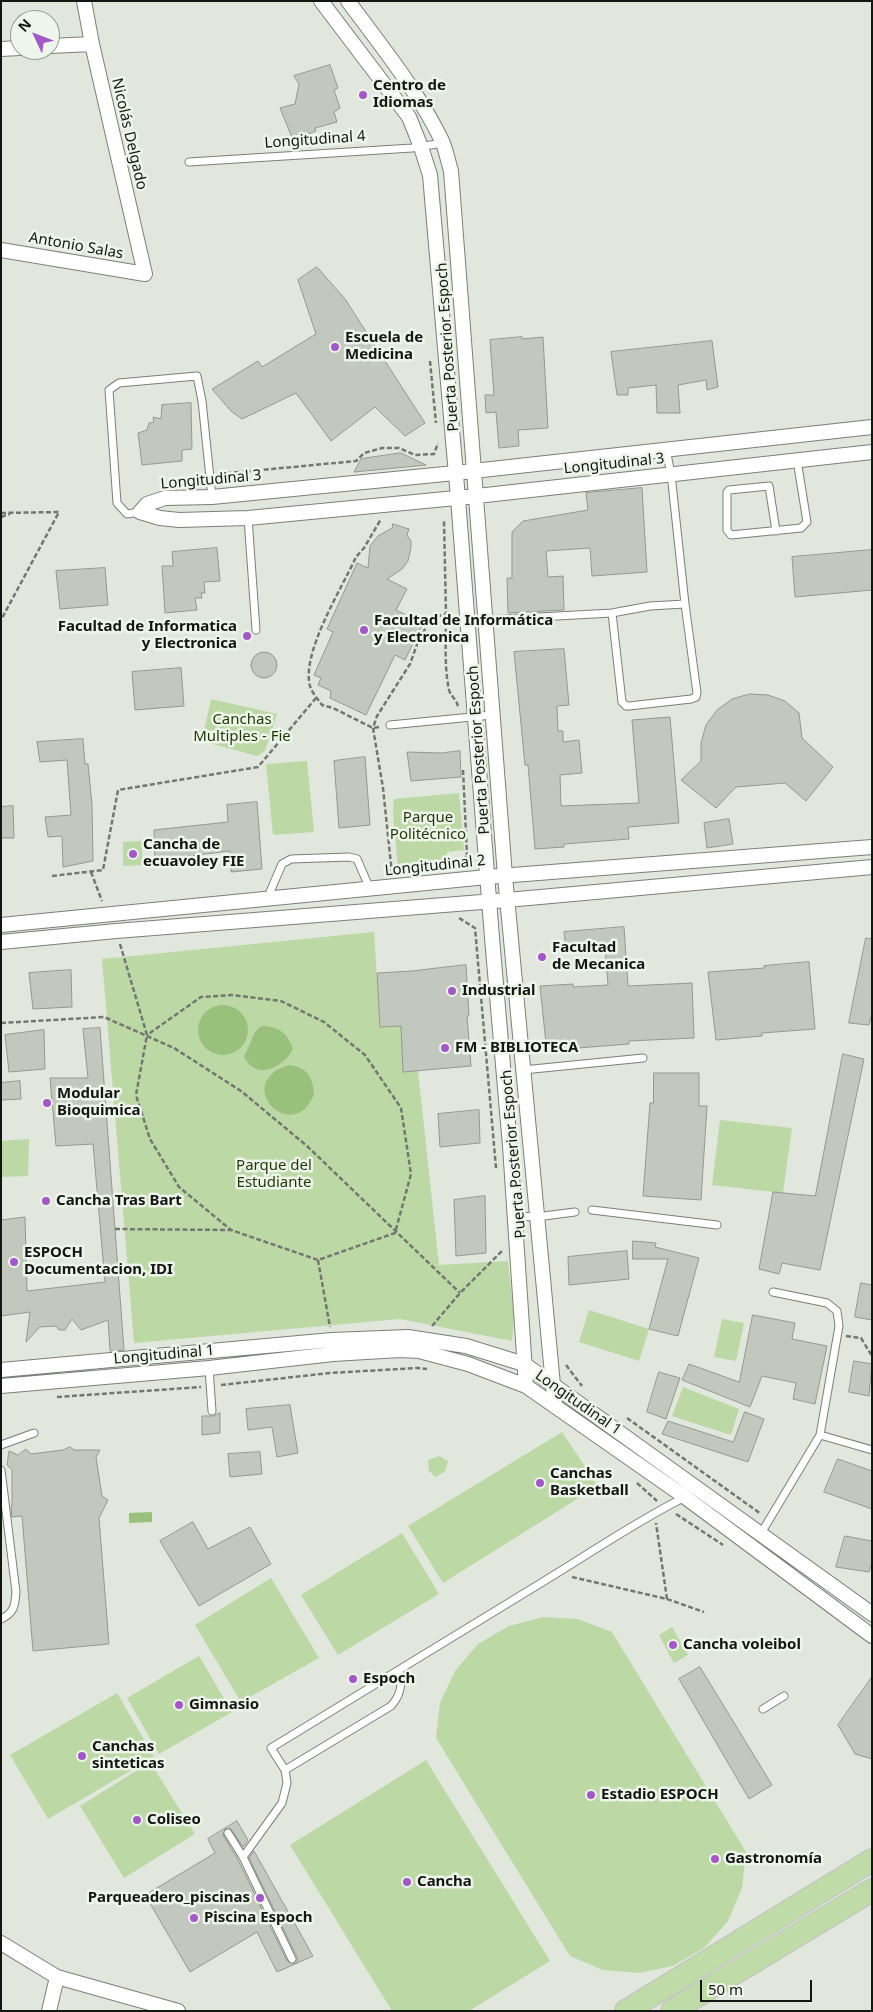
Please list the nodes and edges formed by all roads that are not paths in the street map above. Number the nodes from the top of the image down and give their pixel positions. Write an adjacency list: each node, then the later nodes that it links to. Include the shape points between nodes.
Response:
1 (84, 1): 4 (street, Nicolás Delgado)
2 (321, 1): 7 (street, Puerta Posterior Espoch, via 408,117)
3 (348, 1): 6 (street, Puerta Posterior Espoch, via 401,74)
4 (92, 44): 5 (street); 10 (street, Nicolás Delgado)
5 (60, 46)
6 (443, 143): 7 (lane, Longitudinal 4); 15 (street, Puerta Posterior Espoch, via 451,171)
7 (421, 147): 8 (lane, Longitudinal 4); 16 (street, Puerta Posterior Espoch, via 430,175)
8 (189, 162)
9 (1, 250): 10 (street, Antonio Salas)
10 (145, 274)
11 (872, 427): 12 (street, Longitudinal 3)
12 (666, 449): 15 (street, Longitudinal 3); 17 (lane)
13 (872, 452): 14 (street, Longitudinal 3)
14 (797, 460): 17 (street, Longitudinal 3); 23 (lane, via 807,522 801,528)
15 (474, 470): 16 (street, Longitudinal 3); 19 (street, Puerta Posterior Espoch)
16 (455, 473): 18 (street, Longitudinal 3); 20 (street, Puerta Posterior Espoch)
17 (671, 474): 19 (street, Longitudinal 3); 24 (lane)
18 (212, 496): 21 (street, Longitudinal 3, via 164,498 148,504); 21 (lane, via 197,376 119,383 109,390 117,503 127,514)
19 (477, 496): 20 (street, Longitudinal 3); 26 (street, Puerta Posterior Espoch)
20 (458, 498): 22 (street, Longitudinal 3); 29 (street, Puerta Posterior Espoch)
21 (140, 512): 22 (street, Longitudinal 3, via 179,520)
22 (248, 518): 27 (lane)
23 (776, 530): 23 (lane, via 731,535 727,530 727,492 769,486)
24 (685, 604): 25 (lane); 25 (lane, via 697,692 691,699 629,706 622,702)
25 (612, 613): 26 (lane)
26 (485, 620): 28 (street, Puerta Posterior Espoch)
27 (256, 630)
28 (492, 715): 29 (lane); 34 (street, Puerta Posterior Espoch)
29 (475, 717): 30 (lane); 35 (street, Puerta Posterior Espoch)
30 (390, 725)
31 (872, 846): 32 (street, Longitudinal 2)
32 (686, 861): 34 (street, Longitudinal 2); 36 (street)
33 (872, 867): 36 (street)
34 (505, 876): 35 (street, Longitudinal 2); 39 (street, Puerta Posterior Espoch)
35 (487, 877): 37 (street, Longitudinal 2); 40 (street, Puerta Posterior Espoch)
36 (688, 884): 39 (street)
37 (370, 889): 38 (street, Longitudinal 2); 38 (lane, via 357,859 349,856 291,859 282,864)
38 (267, 899): 41 (street, Longitudinal 2)
39 (507, 900): 40 (street); 46 (street, Puerta Posterior Espoch)
40 (489, 901): 43 (street); 49 (street, Puerta Posterior Espoch)
41 (53, 920): 42 (street, Longitudinal 2); 43 (street)
42 (1, 925)
43 (56, 937): 44 (street)
44 (1, 942)
45 (643, 1058): 46 (lane)
46 (522, 1070): 50 (street, Puerta Posterior Espoch)
47 (592, 1210): 51 (lane)
48 (575, 1212): 50 (lane)
49 (514, 1216): 50 (lane); 53 (street, Puerta Posterior Espoch)
50 (536, 1217): 56 (street, Puerta Posterior Espoch)
51 (717, 1225)
52 (773, 1292): 62 (lane, via 827,1303 837,1311 837,1334)
53 (525, 1365): 55 (street, Longitudinal 1, via 466,1346 408,1337 332,1340); 56 (street, Longitudinal 1); 58 (street, Puerta Posterior Espoch)
54 (209, 1368): 57 (street, Longitudinal 1); 58 (street, Longitudinal 1, via 333,1354 419,1351 468,1364); 60 (lane)
55 (1, 1370)
56 (552, 1384): 59 (street, Puerta Posterior Espoch); 67 (street, Longitudinal 1)
57 (1, 1386)
58 (526, 1386): 59 (street, Longitudinal 1)
59 (555, 1406): 66 (street, Longitudinal 1)
60 (212, 1411)
61 (34, 1433): 63 (lane)
62 (820, 1435): 64 (lane); 67 (lane)
63 (1, 1445)
64 (872, 1450)
65 (1, 1470): 70 (lane, via 16,1592 15,1607 9,1616)
66 (685, 1497): 68 (street, Longitudinal 1); 72 (lane, via 655,1512)
67 (761, 1533): 68 (lane); 69 (street, Longitudinal 1)
68 (752, 1547): 71 (street, Longitudinal 1)
69 (872, 1614)
70 (1, 1618)
71 (872, 1636)
72 (399, 1670): 75 (lane, via 401,1690 391,1706); 75 (lane, via 271,1748)
73 (784, 1696): 74 (lane)
74 (763, 1709)
75 (285, 1770): 77 (lane, via 287,1783 282,1803)
76 (228, 1833): 77 (lane)
77 (243, 1857): 81 (lane)
78 (872, 1860): 85 (main road)
79 (872, 1890): 86 (main road)
80 (1, 1943): 82 (street)
81 (292, 1959)
82 (57, 1977): 83 (street); 84 (street)
83 (49, 2011)
84 (178, 2011)
85 (626, 2011)
86 (672, 2011)

